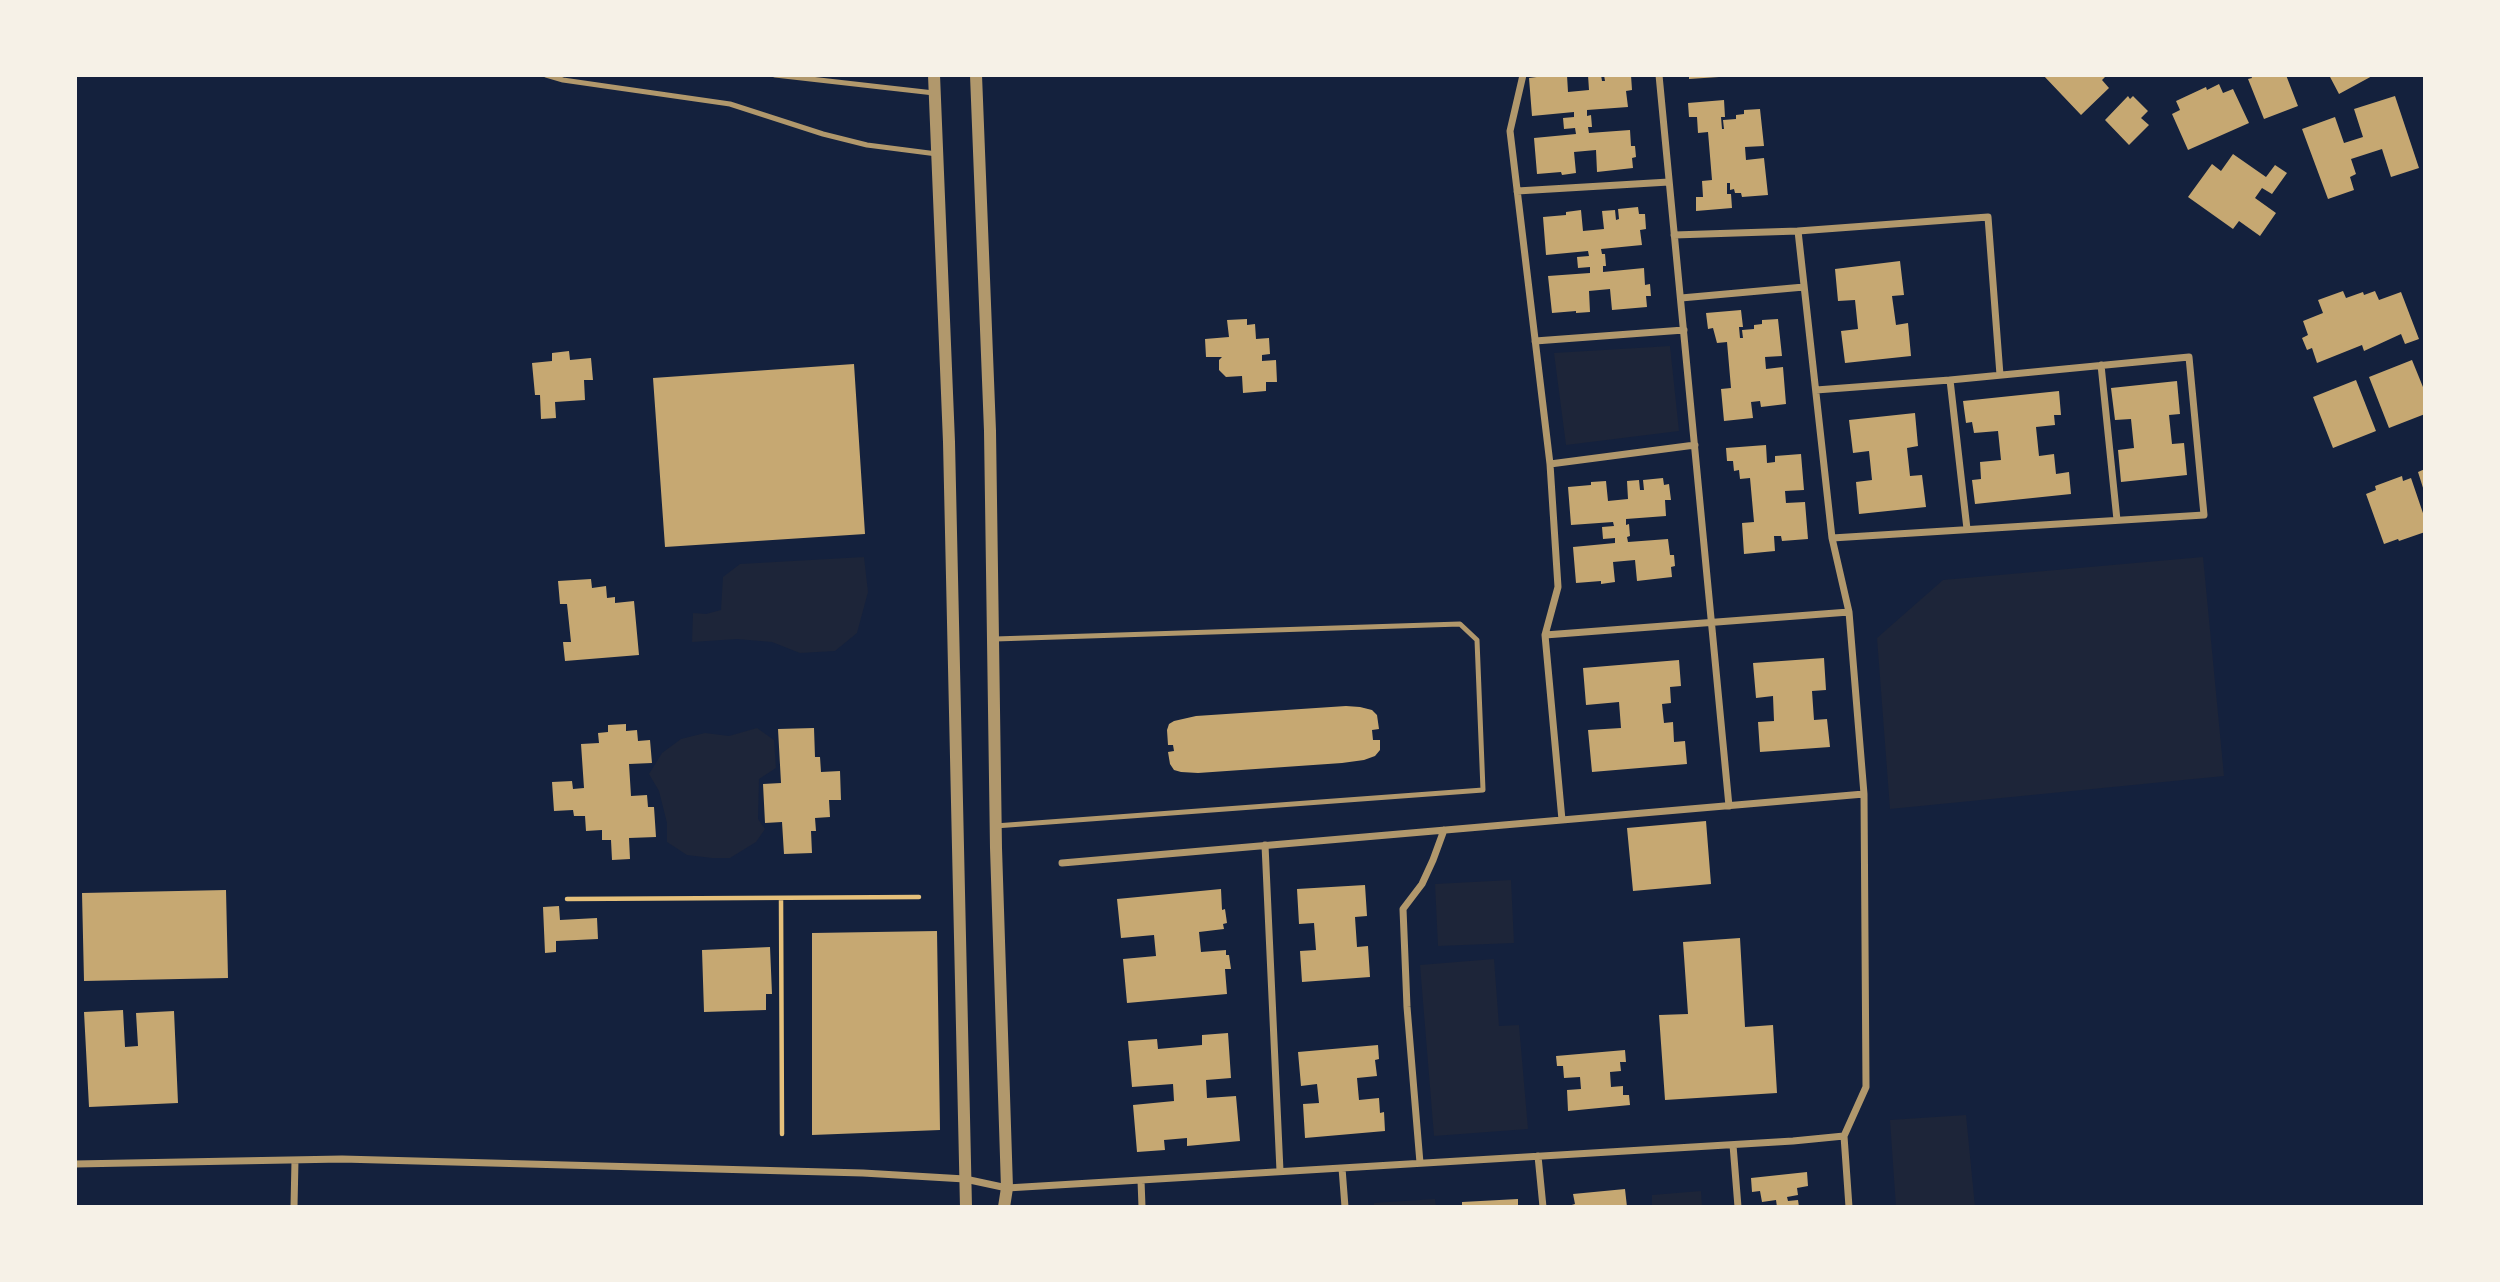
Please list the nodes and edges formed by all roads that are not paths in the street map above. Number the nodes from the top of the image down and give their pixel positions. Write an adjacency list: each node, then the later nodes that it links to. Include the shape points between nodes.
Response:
1 (546, 75): 8 (lane, via 730,104 845,139)
2 (775, 75): 7 (lane)
3 (934, 75): 7 (street)
4 (976, 75): 29 (street)
5 (1523, 75): 10 (street, via 1510,131)
6 (1659, 75): 9 (street)
7 (934, 93): 8 (street)
8 (937, 154): 45 (street, via 949,442)
9 (1669, 182): 10 (street); 12 (street)
10 (1517, 191): 16 (street)
11 (1798, 230): 12 (street); 13 (street); 18 (street, via 1988,217)
12 (1674, 235): 14 (street)
13 (1804, 287): 14 (street); 20 (street)
14 (1681, 298): 15 (street)
15 (1684, 330): 16 (street); 21 (street)
16 (1535, 341): 22 (street)
17 (2101, 365): 18 (street); 23 (street); 23 (street, via 2189,357 2204,515)
18 (2000, 375): 19 (street)
19 (1950, 380): 20 (street); 24 (street)
20 (1816, 390): 25 (street)
21 (1695, 445): 22 (street); 27 (street)
22 (1550, 464): 28 (street, via 1558,587)
23 (2117, 520): 24 (street)
24 (1967, 529): 25 (street)
25 (1832, 538): 26 (street)
26 (1849, 612): 27 (street); 30 (street)
27 (1712, 622): 28 (street); 31 (street)
28 (1545, 635): 32 (street)
29 (993, 639): 33 (street); 33 (lane, via 1460,624 1477,640 1483,790)
30 (1864, 794): 31 (street); 37 (street, via 1866,1087)
31 (1729, 806): 32 (street)
32 (1562, 820): 34 (street)
33 (995, 826): 47 (street)
34 (1444, 830): 35 (street); 41 (street, via 1422,884 1403,909)
35 (1265, 845): 36 (street); 44 (street)
36 (1062, 863)
37 (1844, 1136): 38 (street); 55 (street)
38 (1733, 1145): 39 (street); 54 (street)
39 (1538, 1156): 41 (street); 53 (street)
40 (295, 1160): 42 (street); 45 (street, via 850,1172); 48 (street)
41 (1420, 1163): 43 (street)
42 (75, 1164)
43 (1342, 1168): 44 (street); 52 (street)
44 (1280, 1171): 46 (street)
45 (965, 1179): 47 (street); 49 (street)
46 (1141, 1180): 47 (street); 51 (street)
47 (1007, 1188): 50 (street)
48 (294, 1207)
49 (966, 1207)
50 (1004, 1207)
51 (1142, 1207)
52 (1345, 1207)
53 (1543, 1207)
54 (1738, 1207)
55 (1849, 1207)

